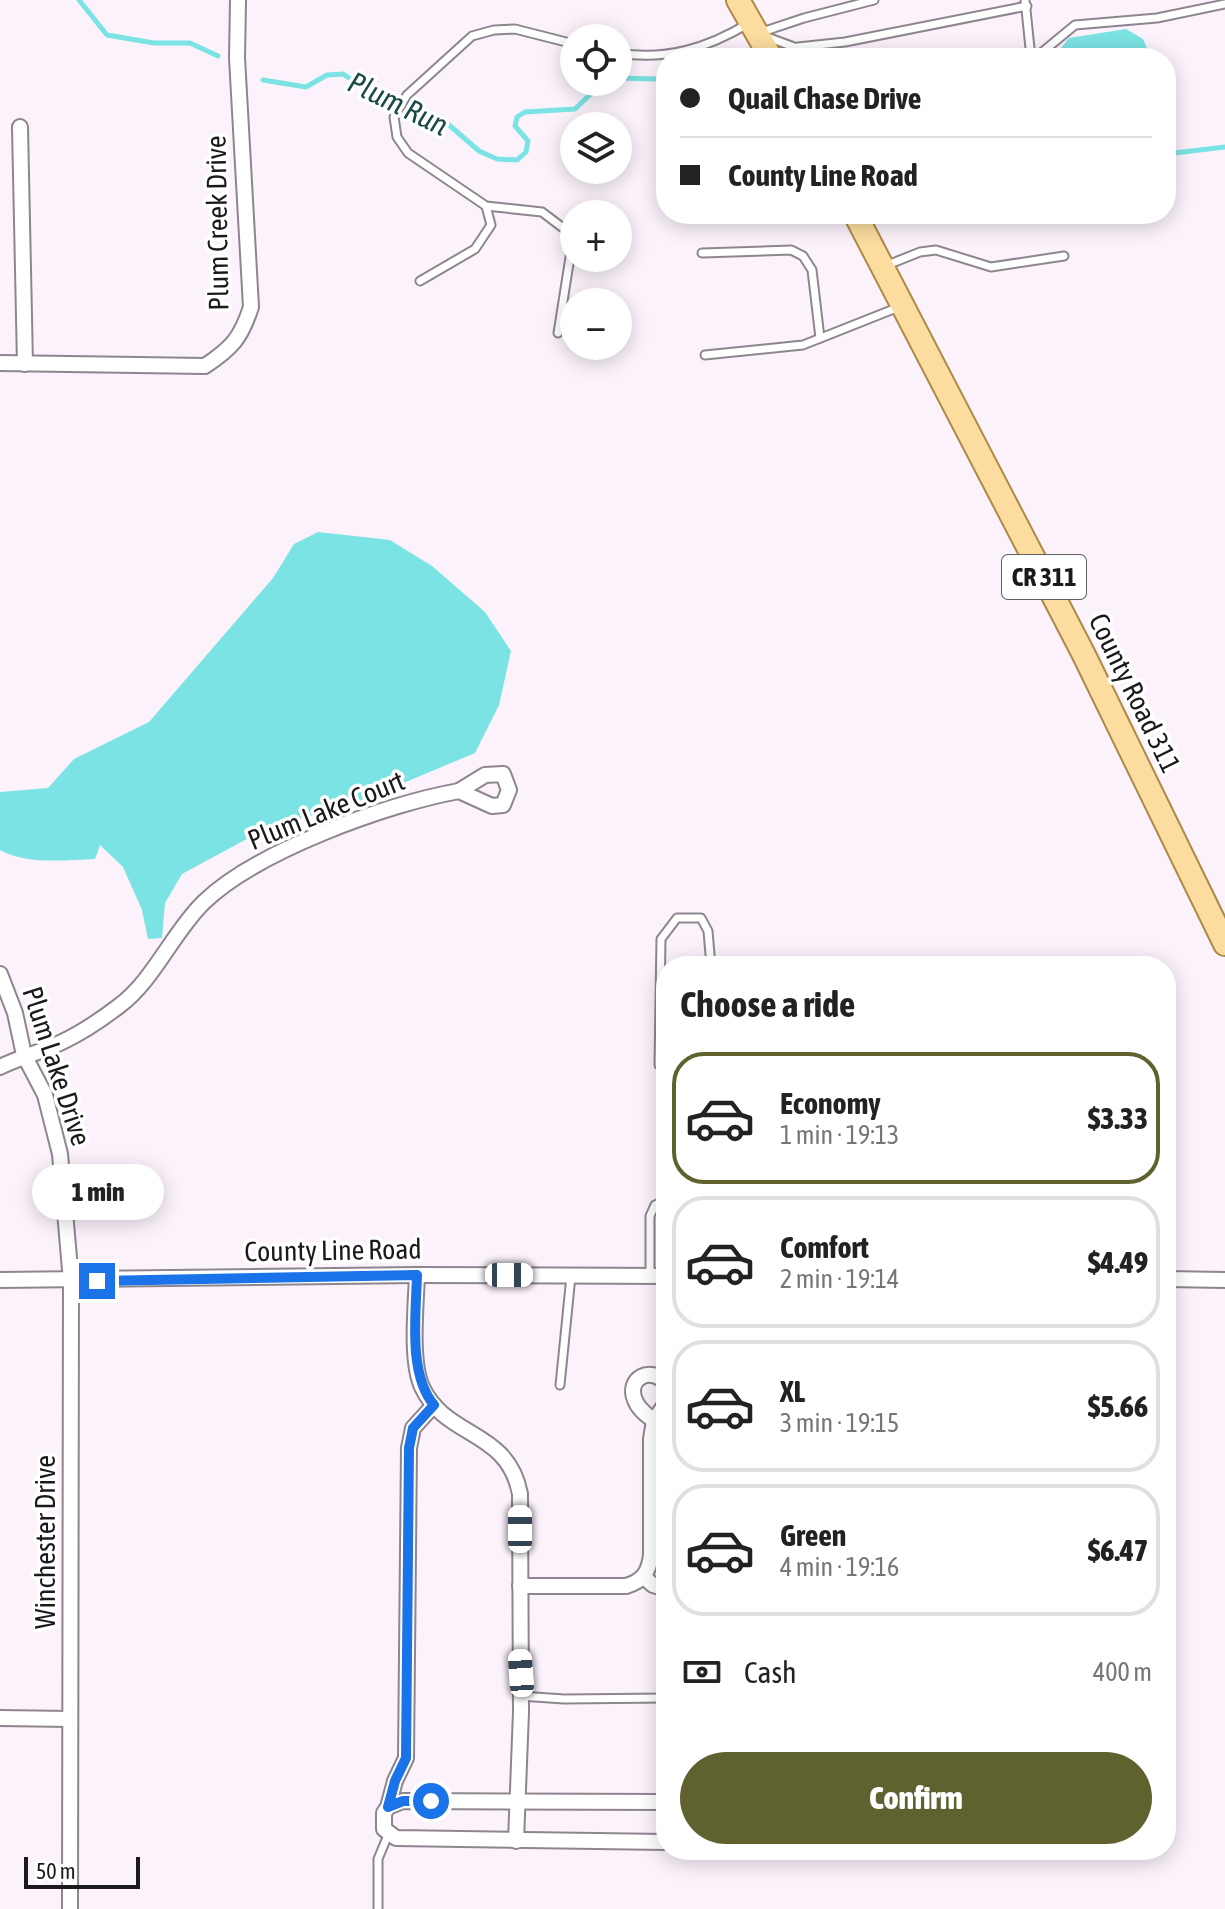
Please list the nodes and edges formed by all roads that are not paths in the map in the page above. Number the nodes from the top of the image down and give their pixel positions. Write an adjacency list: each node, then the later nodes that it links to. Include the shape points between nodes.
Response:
1 (238, 0): 27 (street, Plum Creek Drive, via 251,307 244,328 230,350 205,366)
2 (738, 0): 6 (main road)
3 (874, 0): 6 (lane)
4 (1026, 3): 8 (lane); 11 (lane)
5 (1225, 4): 12 (lane, via 1157,18 1075,25)
6 (754, 28): 8 (lane); 9 (lane); 10 (main road)
7 (560, 40): 16 (lane, via 515,29 472,36 407,95 394,117 397,137 408,153)
8 (798, 47)
9 (697, 48)
10 (765, 48)
11 (1032, 48)
12 (1046, 48)
13 (632, 55): 14 (lane)
14 (656, 55)
15 (20, 127): 27 (street)
16 (486, 206): 21 (lane, via 491,225 475,249); 23 (lane, via 542,212 571,234)
17 (860, 224): 20 (main road, County Road 311 / CR 311)
18 (702, 253): 24 (lane, via 791,250 803,256 812,270)
19 (1064, 256): 20 (lane, via 991,267 936,250)
20 (882, 267): 22 (main road, County Road 311 / CR 311)
21 (420, 281)
22 (903, 305): 24 (lane); 29 (main road, County Road 311 / CR 311, via 1083,653)
23 (558, 333)
24 (820, 338): 25 (lane, via 803,345)
25 (705, 355)
26 (0, 363): 27 (street, Plum Creek Drive)
27 (25, 364)
28 (459, 791): 33 (street, Plum Lake Court, via 347,825 234,876 202,903 120,1006 64,1042)
29 (1225, 944)
30 (661, 956): 31 (lane, via 661,939 677,918 701,918)
31 (710, 956)
32 (0, 974): 33 (street, Plum Lake Drive)
33 (24, 1055): 34 (street, Plum Lake Court); 35 (street, Plum Lake Drive, via 45,1095)
34 (0, 1067)
35 (62, 1175): 44 (street, Winchester Drive)
36 (656, 1205): 39 (lane, via 650,1216)
37 (417, 1275): 38 (street, County Line Road); 44 (street, County Line Road); 47 (street, via 417,1365)
38 (571, 1276): 39 (street, County Line Road); 46 (lane)
39 (650, 1276): 40 (street, County Line Road)
40 (656, 1276)
41 (1176, 1279): 43 (street)
42 (0, 1280): 44 (street, County Line Road)
43 (1225, 1280)
44 (71, 1281): 56 (street, Winchester Drive)
45 (656, 1375): 49 (street, via 642,1376 633,1392)
46 (560, 1385)
47 (434, 1405): 51 (street, via 502,1454 517,1478); 59 (street, via 413,1428 409,1448 406,1758)
48 (656, 1418): 49 (street)
49 (654, 1421): 50 (street, via 651,1555)
50 (644, 1577): 51 (street, via 626,1586); 52 (street)
51 (520, 1586): 53 (street)
52 (656, 1586)
53 (520, 1696): 54 (lane); 57 (street)
54 (656, 1698)
55 (0, 1718): 56 (street)
56 (70, 1719): 63 (street, Winchester Drive)
57 (517, 1802): 58 (street); 59 (street, via 403,1801); 61 (street)
58 (656, 1802)
59 (388, 1807): 60 (street, via 382,1821)
60 (388, 1835): 61 (street); 64 (lane, via 378,1859)
61 (516, 1841): 62 (street)
62 (656, 1842)
63 (70, 1909)
64 (378, 1909)

